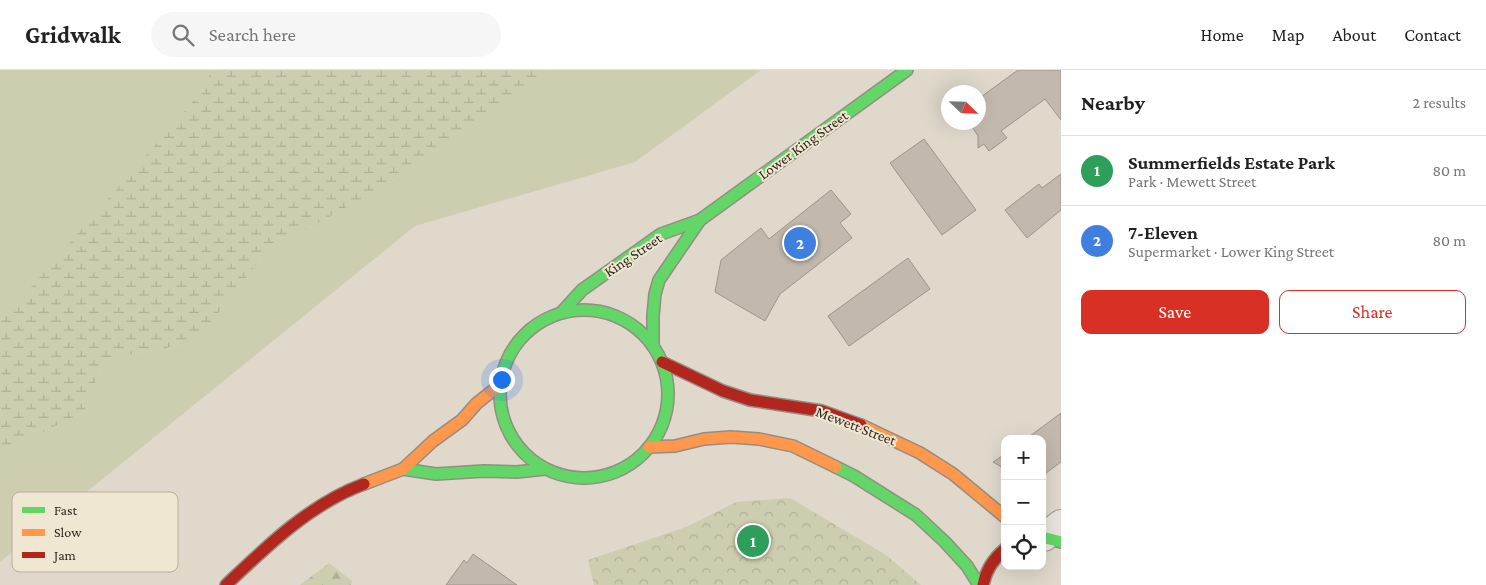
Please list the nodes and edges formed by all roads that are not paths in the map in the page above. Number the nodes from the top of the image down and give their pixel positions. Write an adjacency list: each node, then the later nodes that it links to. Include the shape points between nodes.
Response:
1 (906, 70): 2 (main road, Lower King Street)
2 (700, 220): 3 (main road, King Street, via 661,234 582,290); 4 (main road, King Street, via 659,280 652,316)
3 (561, 313): 4 (main road, via 581,310 622,318); 6 (main road, via 538,324 520,340 506,361)
4 (653, 346): 5 (main road)
5 (662, 362): 7 (main road, via 668,384 667,406); 10 (main road, Mewett Street, via 723,392 750,400 822,411 894,440 953,474)
6 (500, 385): 8 (main road); 9 (main road, via 502,410 510,434 525,454)
7 (649, 447): 9 (main road, via 632,463 612,473 589,478 566,477); 13 (main road, via 731,437 793,446 854,476 916,515 945,542)
8 (403, 469): 9 (main road, via 436,474); 12 (main road, via 353,488 314,509 283,532)
9 (545, 469)
10 (1001, 513)
11 (1001, 553): 14 (main road, via 992,562)
12 (226, 585)
13 (979, 585)
14 (983, 585)

